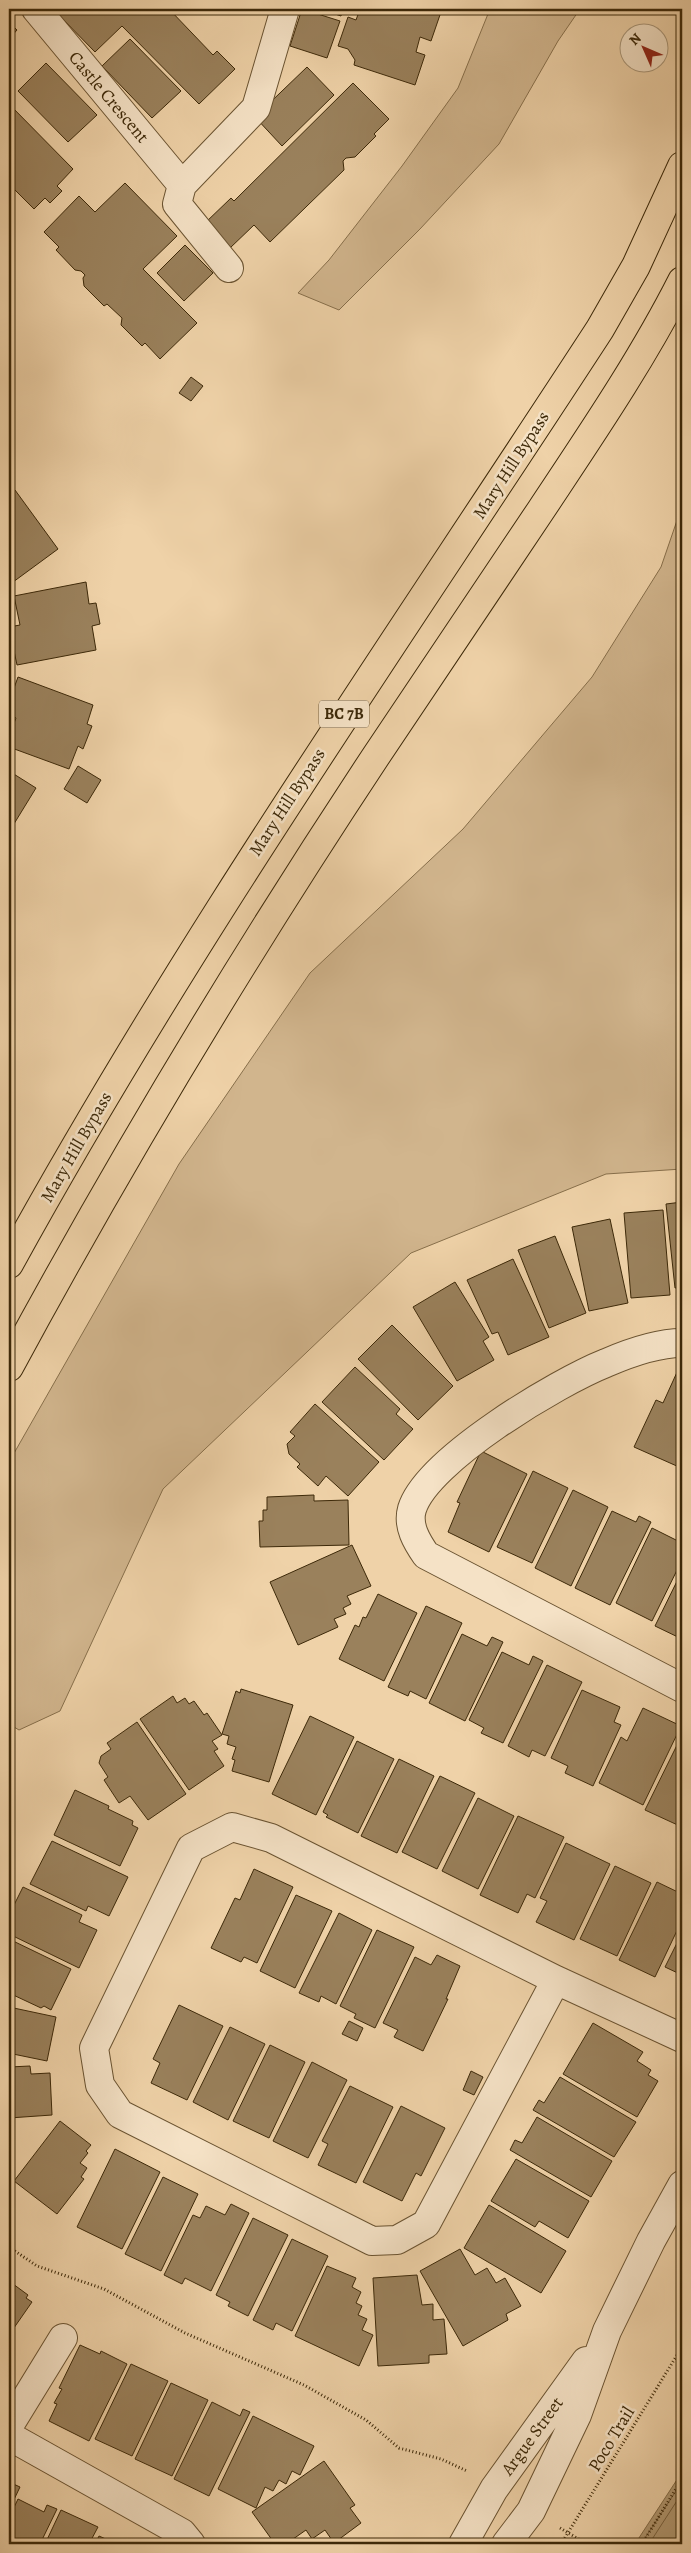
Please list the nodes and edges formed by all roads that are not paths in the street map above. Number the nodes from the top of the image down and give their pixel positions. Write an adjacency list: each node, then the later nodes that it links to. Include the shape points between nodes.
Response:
1 (36, 9): 4 (street, Castle Crescent)
2 (285, 9): 4 (street, via 256,108)
3 (682, 166): 7 (highway, Mary Hill Bypass / BC 7B, via 636,266 600,329 229,892)
4 (182, 184): 5 (street, via 177,204)
5 (229, 268)
6 (682, 280): 9 (highway, BC 7B, via 646,346 572,464 361,778 266,928 156,1106)
7 (9, 1264)
8 (682, 1343): 10 (street, via 668,1343 605,1363 535,1400 465,1447 426,1484 412,1510 414,1536 426,1555)
9 (9, 1367)
10 (682, 1688)
11 (556, 1980): 11 (street, via 271,1838 232,1827 191,1848 94,2048 100,2085 120,2114 372,2241 397,2240 426,2224); 12 (street)
12 (682, 2038)
13 (682, 2185): 14 (street, Argue Street)
14 (606, 2332): 19 (street, Argue Street, via 494,2489); 20 (street, Argue Street, via 576,2415 531,2511)
15 (63, 2338): 16 (street)
16 (9, 2426)
17 (9, 2436): 18 (street, via 182,2533)
18 (191, 2544)
19 (463, 2544)
20 (506, 2544)

